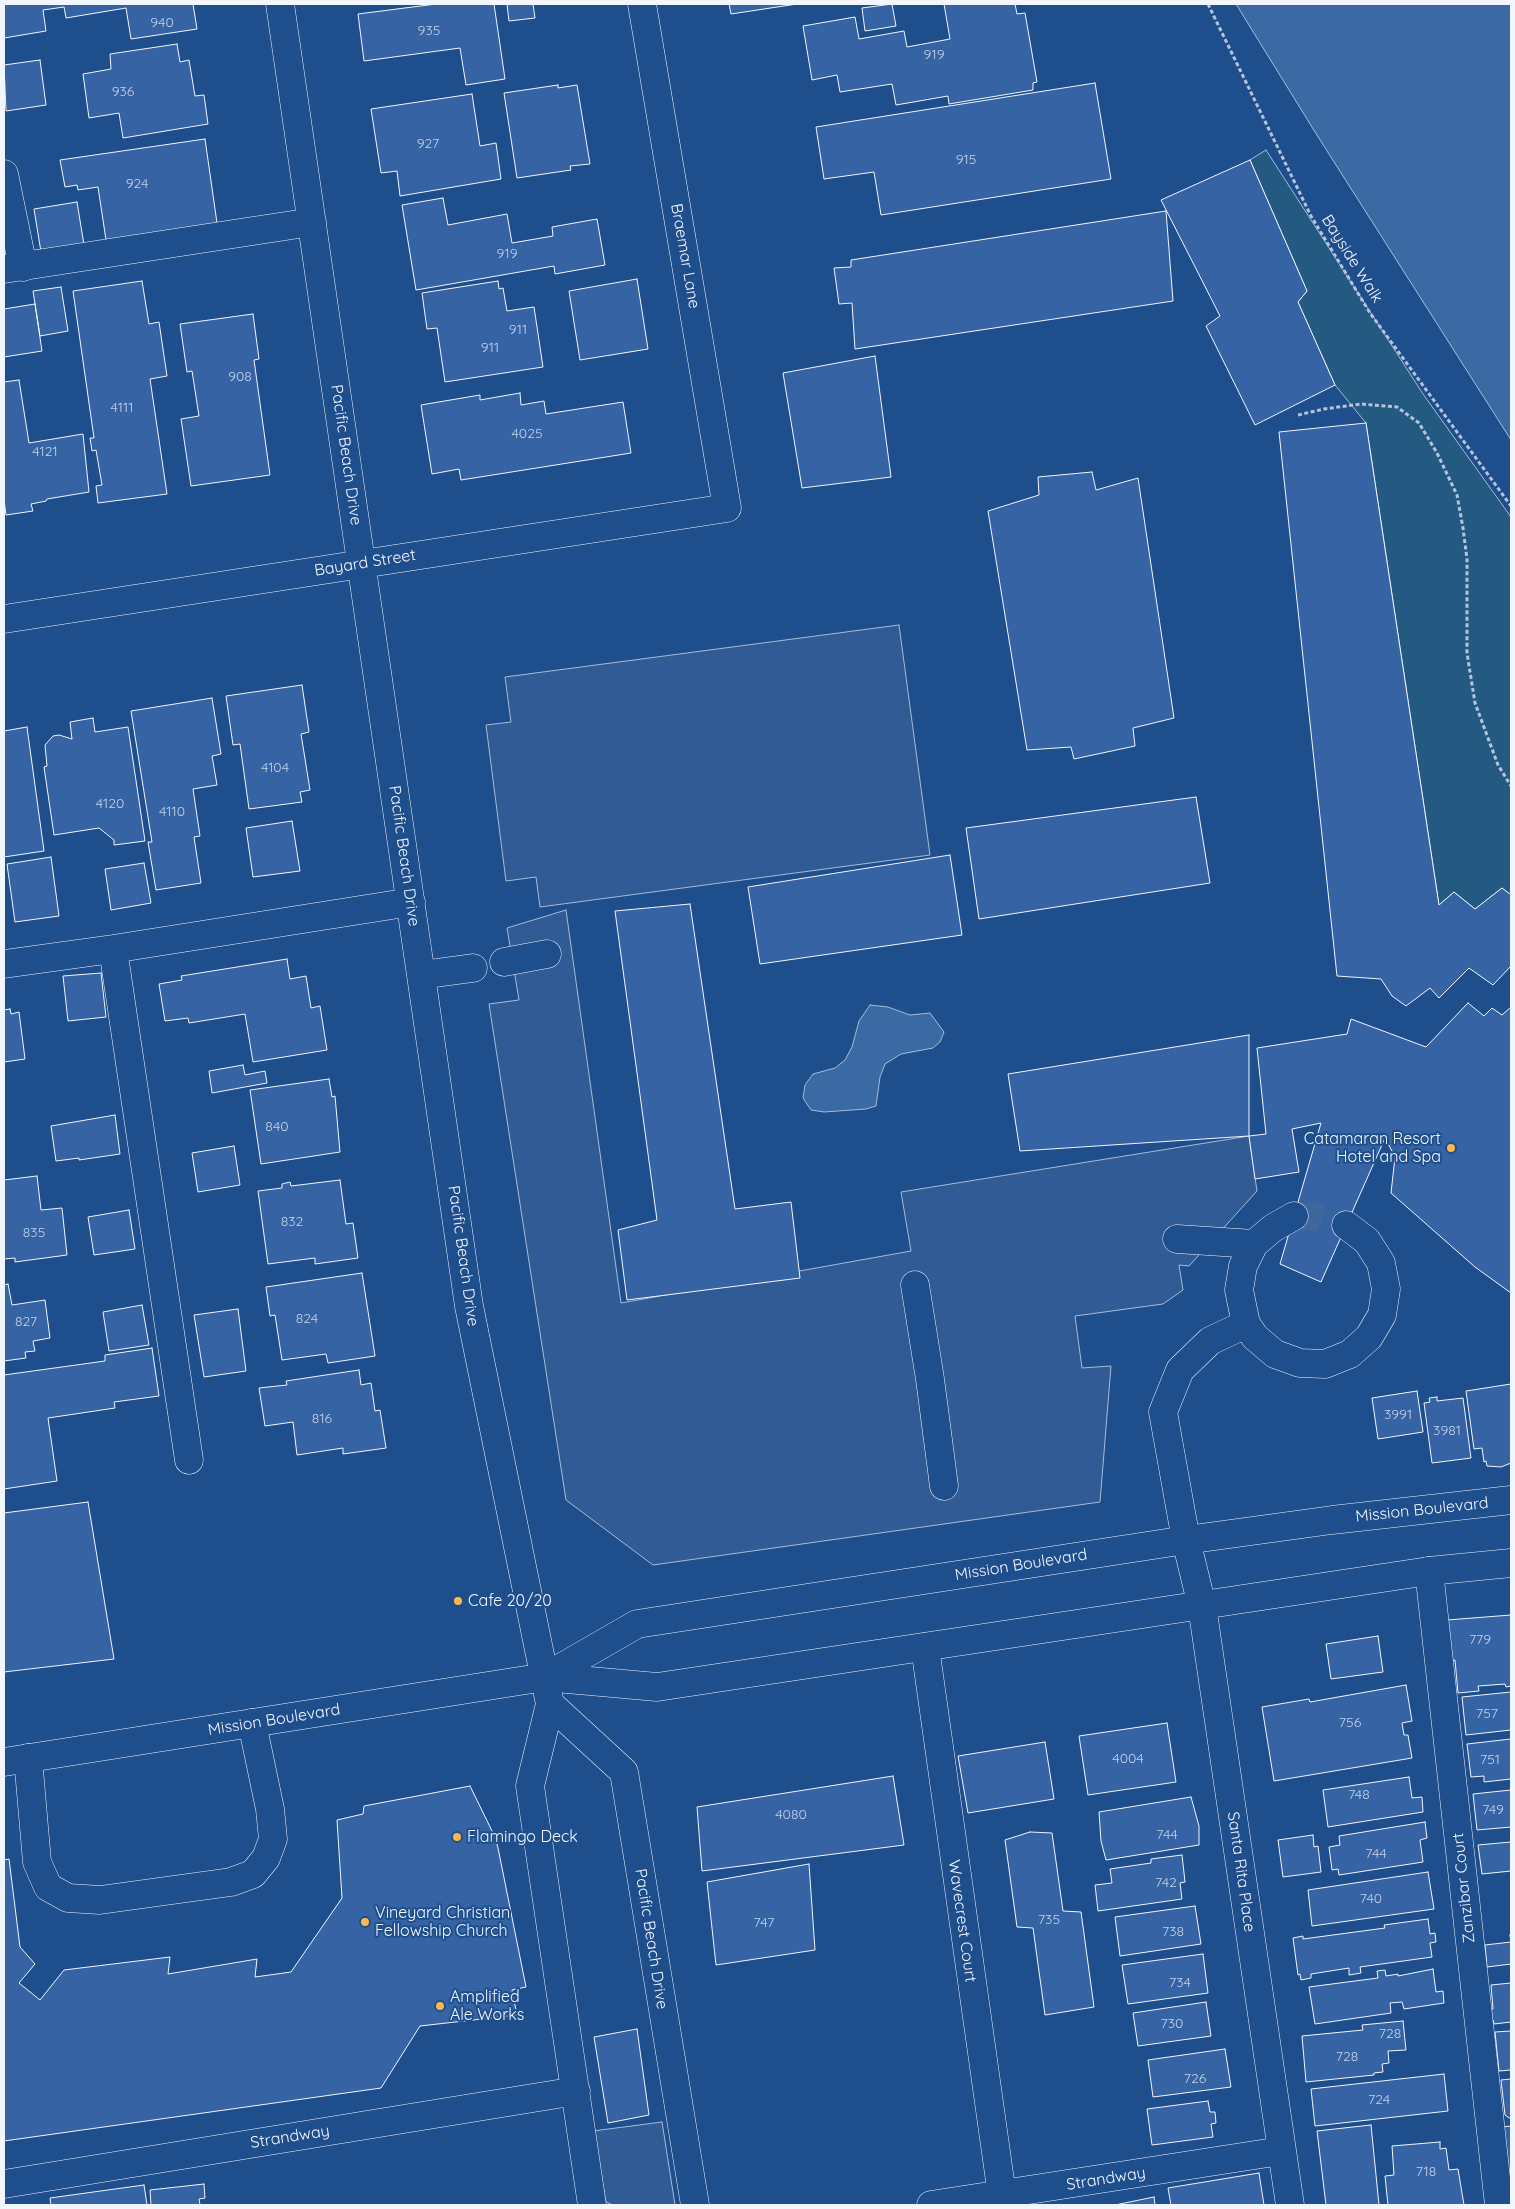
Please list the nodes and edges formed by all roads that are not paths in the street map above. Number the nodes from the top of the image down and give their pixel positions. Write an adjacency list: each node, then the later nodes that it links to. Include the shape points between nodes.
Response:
1 (280, 4): 4 (street, Pacific Beach Drive)
2 (642, 4): 6 (street, Braemar Lane)
3 (4, 174): 5 (street)
4 (312, 222): 5 (street); 7 (street, Pacific Beach Drive)
5 (13, 268)
6 (727, 508): 7 (street, Bayard Street)
7 (362, 563): 8 (street, Bayard Street); 9 (street, Pacific Beach Drive)
8 (4, 619)
9 (411, 902): 10 (street); 15 (street, Pacific Beach Drive)
10 (113, 950): 13 (street); 22 (street)
11 (547, 954): 12 (street)
12 (504, 962)
13 (4, 964)
14 (473, 968): 15 (street)
15 (421, 975): 30 (street, Pacific Beach Drive, via 469,1306)
16 (1294, 1216): 19 (street)
17 (1346, 1225): 21 (street, via 1367,1241 1380,1263 1386,1289 1382,1315 1369,1337 1350,1354 1325,1364 1300,1363 1275,1354 1255,1337)
18 (1177, 1239): 19 (street)
19 (1254, 1244): 21 (street, via 1243,1266 1239,1290)
20 (915, 1285): 23 (street)
21 (1246, 1324): 25 (street, Santa Rita Place, via 1210,1341 1180,1370 1163,1412)
22 (189, 1460)
23 (944, 1486)
24 (1511, 1500): 25 (street, Mission Boulevard)
25 (1186, 1540): 28 (street, Santa Rita Place); 30 (street, Mission Boulevard, via 637,1624)
26 (1511, 1563): 27 (street, Mission Boulevard)
27 (1429, 1571): 28 (street, Mission Boulevard); 42 (street, Zanzibar Court)
28 (1202, 1606): 29 (street, Mission Boulevard); 35 (street, Santa Rita Place)
29 (925, 1647): 30 (street, Mission Boulevard, via 657,1686); 37 (street, Wavecrest Court)
30 (545, 1677): 31 (street, Pacific Beach Drive); 32 (street, Mission Boulevard)
31 (550, 1704): 34 (street, Pacific Beach Drive, via 530,1786); 39 (street, Pacific Beach Drive, via 624,1772)
32 (252, 1723): 33 (street, Mission Boulevard); 33 (street, via 273,1839 266,1858 253,1874 231,1882 100,1900 68,1898 48,1887 37,1862)
33 (16, 1760)
34 (576, 2091): 36 (street, Strandway); 38 (street, Pacific Beach Drive)
35 (1282, 2151): 37 (street, Strandway); 41 (street, Santa Rita Place)
36 (4, 2184)
37 (1002, 2195): 40 (street, Strandway)
38 (592, 2205)
39 (695, 2205)
40 (931, 2205)
41 (1290, 2205)
42 (1499, 2205)

